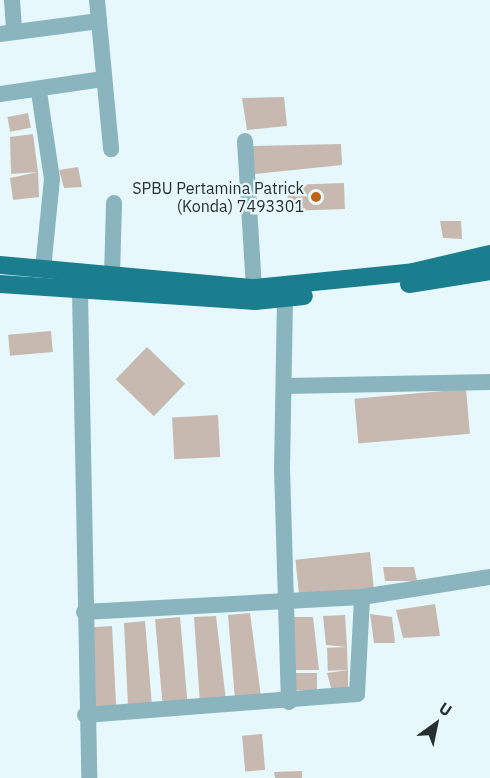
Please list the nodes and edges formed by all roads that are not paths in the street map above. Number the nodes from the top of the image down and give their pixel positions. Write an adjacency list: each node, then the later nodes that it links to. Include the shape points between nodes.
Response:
1 (12, 0): 4 (street)
2 (97, 0): 3 (street)
3 (99, 21): 4 (street); 5 (street)
4 (7, 33)
5 (103, 79): 6 (street); 9 (street)
6 (39, 92): 7 (street); 13 (street, via 52,179)
7 (0, 94)
8 (245, 141): 20 (street)
9 (111, 149)
10 (114, 202): 15 (street)
11 (490, 254): 18 (main road, via 413,272)
12 (0, 265): 13 (main road)
13 (43, 269): 15 (main road)
14 (490, 271): 18 (main road)
15 (112, 276): 19 (main road)
16 (0, 284): 17 (main road)
17 (80, 292): 19 (main road); 26 (street)
18 (285, 292): 20 (main road); 22 (street)
19 (215, 294): 20 (main road)
20 (254, 294)
21 (490, 382): 22 (street)
22 (286, 386): 25 (street)
23 (490, 577): 24 (street)
24 (362, 597): 25 (street); 27 (street, via 359,692)
25 (284, 603): 26 (street); 27 (street)
26 (84, 612): 28 (street)
27 (289, 702): 28 (street)
28 (85, 715): 29 (street)
29 (89, 778)

